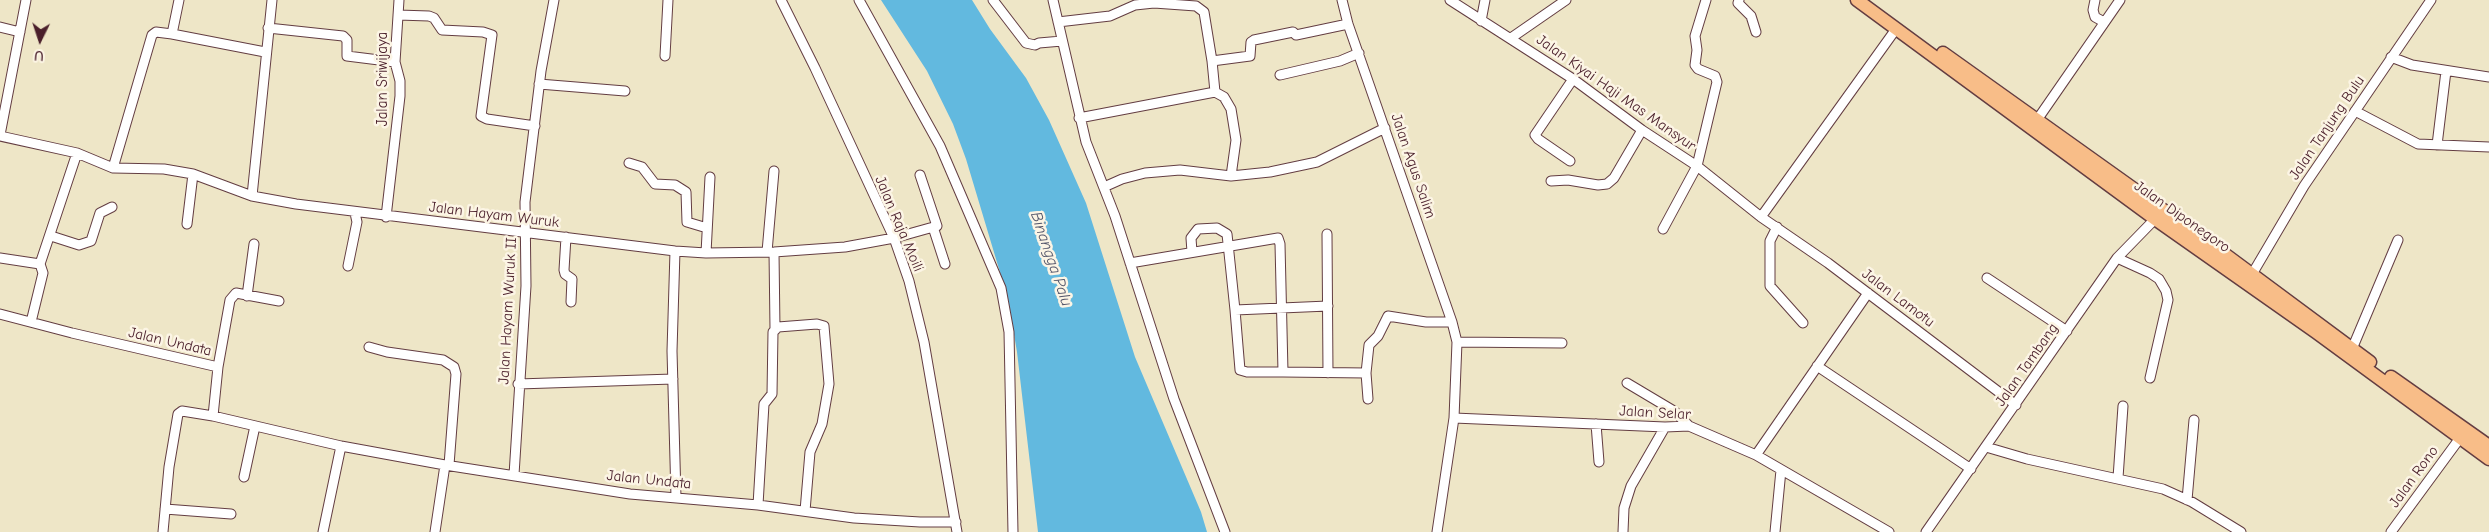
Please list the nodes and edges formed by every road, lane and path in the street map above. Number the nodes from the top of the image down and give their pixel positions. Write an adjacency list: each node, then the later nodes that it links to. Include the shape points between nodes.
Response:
1 (26, 0): 30 (street)
2 (179, 0): 32 (street)
3 (272, 0): 28 (street)
4 (399, 0): 22 (street, Jalan Sriwijaya)
5 (554, 0): 45 (street, Jalan Hayam Wuruk II)
6 (668, 0): 37 (street)
7 (781, 0): 84 (street, Jalan Raja Moili)
8 (859, 0): 160 (street, via 940,146 1001,288 1009,332)
9 (993, 0): 34 (street, via 1026,44)
10 (1053, 0): 24 (street)
11 (1342, 0): 26 (street, Jalan Agus Salim)
12 (1450, 0): 23 (street, Jalan Kiyai Haji Mas Mansyur)
13 (1485, 0): 23 (street)
14 (1566, 0): 33 (street)
15 (1706, 0): 60 (street, via 1695,36 1698,50 1695,65 1698,70 1715,76 1717,82)
16 (1739, 0): 31 (street, via 1738,3 1751,16)
17 (1857, 0): 29 (highway, Jalan Diponegoro)
18 (1870, 0): 50 (highway, Jalan Diponegoro)
19 (2096, 0): 25 (street, via 2095,17)
20 (2120, 0): 25 (street)
21 (2431, 0): 38 (street, Jalan Tanjung Bulu)
22 (398, 15): 40 (street, Jalan Sriwijaya); 51 (street, via 431,16 442,30 492,35 481,116)
23 (1481, 21): 33 (street, Jalan Kiyai Haji Mas Mansyur)
24 (1058, 22): 34 (street); 39 (street, via 1110,16 1135,5 1196,6 1204,12)
25 (2104, 22): 50 (street)
26 (1348, 24): 36 (street, Jalan Agus Salim); 39 (street, via 1254,40 1250,56)
27 (0, 27): 30 (street)
28 (268, 28): 35 (street); 40 (street, via 343,36 347,40 347,56)
29 (1896, 29): 73 (street); 74 (highway, Jalan Diponegoro)
30 (20, 32): 54 (street)
31 (1756, 32)
32 (172, 34): 35 (street); 61 (street, via 156,32 152,35)
33 (1511, 38): 44 (street, Jalan Kiyai Haji Mas Mansyur)
34 (1062, 40): 49 (street)
35 (266, 52): 69 (street)
36 (1359, 53): 42 (street, via 1340,61); 52 (street, Jalan Agus Salim)
37 (665, 56)
38 (2391, 57): 41 (street, via 2412,65); 48 (street, Jalan Tanjung Bulu)
39 (1212, 61): 47 (street)
40 (395, 62): 72 (street, Jalan Sriwijaya, via 400,96)
41 (2446, 71): 43 (street); 55 (street)
42 (1280, 75)
43 (2489, 77)
44 (1573, 79): 53 (street, Jalan Kiyai Haji Mas Mansyur); 58 (street, via 1535,135)
45 (539, 84): 46 (street); 51 (street, Jalan Hayam Wuruk II)
46 (625, 92)
47 (1215, 92): 49 (street); 65 (street, via 1224,97 1231,109 1236,140)
48 (2355, 111): 55 (street, via 2411,142); 98 (street, Jalan Tanjung Bulu, via 2295,200)
49 (1079, 118): 68 (street)
50 (2037, 120): 98 (highway, Jalan Diponegoro)
51 (535, 126): 80 (street, Jalan Hayam Wuruk II, via 525,202)
52 (1385, 128): 65 (street, via 1317,162); 109 (street, Jalan Agus Salim)
53 (1642, 130): 60 (street, Jalan Kiyai Haji Mas Mansyur); 67 (street, via 1608,184)
54 (0, 136): 57 (street, Jalan Hayam Wuruk)
55 (2437, 145): 56 (street)
56 (2489, 147)
57 (77, 153): 61 (street, Jalan Hayam Wuruk); 82 (street)
58 (1570, 161)
59 (629, 163): 78 (street, via 642,167 654,184 675,185 686,192 687,222)
60 (1698, 166): 73 (street, Jalan Kiyai Haji Mas Mansyur); 79 (street)
61 (113, 168): 63 (street, Jalan Hayam Wuruk, via 164,169)
62 (774, 171): 89 (street)
63 (193, 174): 69 (street, Jalan Hayam Wuruk); 75 (street)
64 (920, 174): 76 (street, via 937,226)
65 (1231, 176): 68 (street, via 1180,170 1145,173)
66 (710, 177): 78 (street)
67 (1551, 181)
68 (1104, 187): 94 (street)
69 (252, 196): 71 (street, Jalan Hayam Wuruk)
70 (112, 207): 82 (street, via 100,213 91,240 79,245)
71 (354, 213): 72 (street, Jalan Hayam Wuruk); 97 (street, via 357,222)
72 (386, 217): 80 (street, Jalan Hayam Wuruk)
73 (1761, 217): 77 (street, Jalan Lamotu)
74 (2155, 219): 93 (street, Jalan Tambang); 136 (highway, Jalan Diponegoro)
75 (186, 224)
76 (933, 227): 84 (street, Jalan Hayam Wuruk); 96 (street)
77 (1777, 227): 100 (street, Jalan Lamotu); 110 (street, via 1770,241 1770,286)
78 (707, 228): 91 (street)
79 (1663, 228)
80 (525, 233): 83 (street, Jalan Hayam Wuruk); 125 (street, Jalan Hayam Wuruk II, via 526,286)
81 (1328, 234): 104 (street)
82 (51, 236): 95 (street)
83 (566, 237): 88 (street, Jalan Hayam Wuruk); 103 (street, via 564,270 572,279)
84 (894, 238): 89 (street, Jalan Hayam Wuruk, via 845,247); 155 (street, Jalan Raja Moili, via 920,319)
85 (2398, 240): 116 (street)
86 (254, 244): 101 (street)
87 (1230, 245): 90 (street); 90 (street, via 1223,230 1198,229 1192,235); 105 (street, via 1280,239); 106 (street)
88 (675, 251): 91 (street, Jalan Hayam Wuruk); 123 (street)
89 (771, 252): 91 (street, Jalan Hayam Wuruk); 111 (street)
90 (1192, 252): 94 (street)
91 (706, 253)
92 (0, 258): 95 (street)
93 (2117, 258): 112 (street, Jalan Tambang); 122 (street, via 2150,273 2166,291 2166,305)
94 (1130, 263): 161 (street, via 1174,399)
95 (40, 264): 108 (street, via 43,273)
96 (945, 264)
97 (348, 266)
98 (2252, 276): 116 (highway, Jalan Diponegoro)
99 (1987, 278): 112 (street)
100 (1868, 293): 117 (street); 127 (street, Jalan Lamotu)
101 (247, 296): 102 (street); 118 (street, via 236,293 230,300)
102 (279, 301)
103 (571, 302)
104 (1328, 306): 105 (street); 120 (street)
105 (1282, 308): 106 (street); 119 (street)
106 (1235, 310): 119 (street, via 1240,370)
107 (0, 314): 108 (street, Jalan Undata)
108 (31, 322): 118 (street, Jalan Undata)
109 (1452, 322): 113 (street, Jalan Agus Salim); 121 (street, via 1388,316 1378,336 1370,342)
110 (1803, 323)
111 (775, 328): 151 (street, via 772,338 772,394 764,404); 153 (street, via 824,326 829,384 822,424 810,452)
112 (2067, 331): 127 (street, Jalan Tambang)
113 (1457, 342): 114 (street); 130 (street, Jalan Agus Salim)
114 (1562, 344)
115 (369, 347): 143 (street, via 443,360 454,367)
116 (2352, 349): 138 (highway, Jalan Diponegoro)
117 (1817, 366): 140 (street); 144 (street)
118 (218, 367): 129 (street, Jalan Undata)
119 (1283, 372): 120 (street)
120 (1328, 372): 121 (street)
121 (1366, 374): 126 (street)
122 (2150, 378)
123 (673, 379): 125 (street); 149 (street)
124 (1628, 383): 134 (street, via 1674,411)
125 (518, 384): 146 (street, Jalan Hayam Wuruk II)
126 (1368, 399)
127 (2016, 405): 139 (street, Jalan Tambang)
128 (2123, 406): 148 (street)
129 (213, 416): 133 (street, Jalan Undata); 152 (street, via 182,411 178,414)
130 (1454, 418): 132 (street, Jalan Selar); 162 (street, Jalan Agus Salim)
131 (2194, 420): 150 (street)
132 (1596, 424): 135 (street, Jalan Selar); 142 (street)
133 (255, 426): 137 (street, Jalan Undata); 147 (street)
134 (1689, 426): 135 (street, Jalan Selar); 140 (street, Jalan Selar)
135 (1665, 427): 163 (street, via 1630,486 1624,508)
136 (2460, 438): 141 (highway, Jalan Diponegoro); 168 (street, Jalan Rono)
137 (341, 446): 143 (street, Jalan Undata); 157 (street)
138 (2489, 446)
139 (1986, 447): 144 (street, Jalan Tambang); 148 (street)
140 (1756, 455): 145 (street, Jalan Selar)
141 (2489, 459)
142 (1599, 462)
143 (447, 465): 146 (street, Jalan Undata); 158 (street)
144 (1971, 469): 166 (street, Jalan Tambang)
145 (1781, 470): 164 (street); 165 (street, Jalan Selar)
146 (514, 475): 149 (street, Jalan Undata, via 630,494)
147 (244, 477)
148 (2118, 478): 150 (street, via 2163,489)
149 (676, 497): 151 (street, Jalan Undata)
150 (2187, 500): 167 (street)
151 (758, 505): 153 (street, Jalan Undata)
152 (165, 509): 154 (street); 156 (street)
153 (805, 511): 155 (street, Jalan Undata, via 885,520)
154 (231, 514)
155 (956, 522): 159 (street, Jalan Raja Moili)
156 (163, 532)
157 (323, 532)
158 (435, 532)
159 (957, 532)
160 (1013, 532)
161 (1225, 532)
162 (1437, 532)
163 (1623, 532)
164 (1775, 532)
165 (1889, 532)
166 (1926, 532)
167 (2241, 532)
168 (2391, 532)

